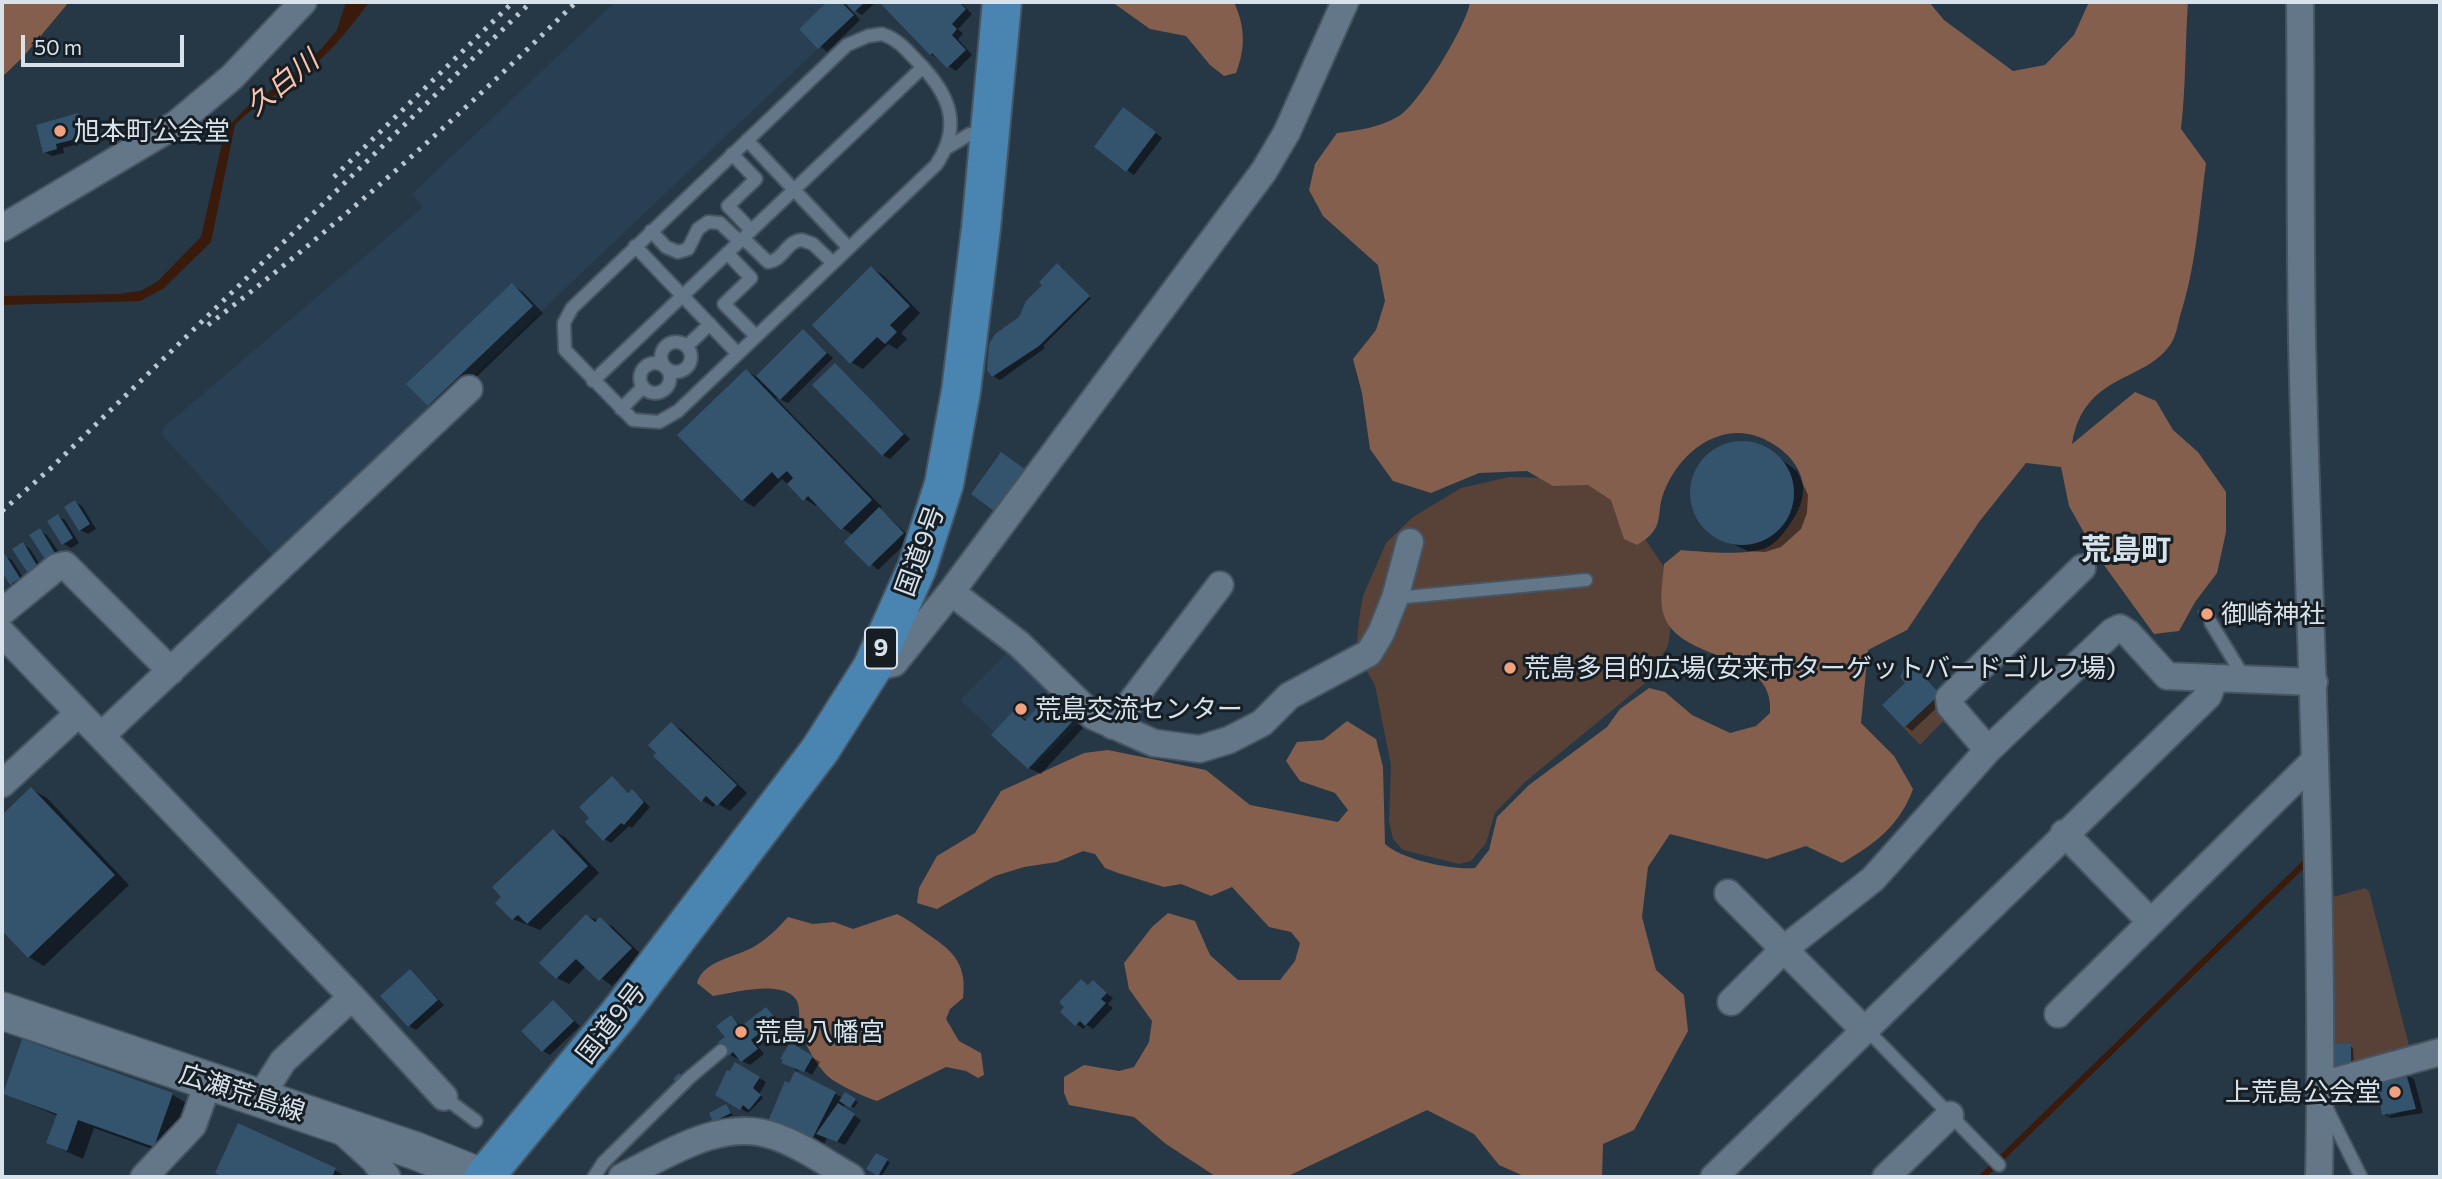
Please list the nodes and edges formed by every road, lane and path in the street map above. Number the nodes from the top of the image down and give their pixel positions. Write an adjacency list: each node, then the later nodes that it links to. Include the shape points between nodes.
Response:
1 (303, 2): 11 (street, via 232,77 175,125)
2 (1002, 2): 6 (highway, 国道9号 / 9)
3 (1345, 2): 32 (street, via 1287,132 1264,171)
4 (2300, 2): 41 (street, via 2302,338)
5 (923, 67): 7 (lane, via 896,39 882,34 855,40); 8 (lane, via 945,96 950,112); 10 (lane)
6 (989, 135): 8 (lane, via 970,134); 37 (highway, 国道9号 / 9, via 961,391 944,484 917,568)
7 (747, 140): 9 (lane); 10 (lane)
8 (948, 147): 15 (lane, via 936,165)
9 (732, 154): 12 (lane); 13 (lane, via 756,179 728,206)
10 (793, 190): 13 (lane); 15 (lane)
11 (2, 228)
12 (652, 231): 13 (lane, via 666,247 678,252 688,249 698,229 708,222); 14 (lane)
13 (744, 236): 16 (lane); 17 (lane, via 768,262 802,240)
14 (635, 246): 18 (lane); 24 (lane, via 583,296 564,323 565,350)
15 (849, 248): 17 (lane)
16 (727, 253): 18 (lane); 20 (lane, via 751,278 724,304)
17 (833, 263): 20 (lane)
18 (682, 296): 19 (lane); 24 (lane)
19 (710, 324): 21 (lane); 22 (lane)
20 (756, 337): 22 (lane)
21 (687, 346): 23 (lane, via 673,342 665,347 661,357); 23 (lane, via 691,354 687,367 674,372)
22 (738, 354): 27 (lane, via 668,418 642,422)
23 (665, 367): 25 (lane, via 656,362 647,365 640,373); 25 (lane, via 670,379 666,388 657,393)
24 (593, 381): 27 (lane)
25 (643, 387): 27 (lane)
26 (468, 389): 38 (street)
27 (621, 409)
28 (1410, 542): 33 (street)
29 (2082, 568): 45 (street, via 1949,698 1950,706)
30 (1586, 580): 33 (lane)
31 (1220, 585): 43 (street)
32 (951, 592): 37 (street, via 894,663); 43 (street, via 1019,644 1093,716)
33 (1395, 598): 43 (street, via 1369,653 1314,680 1289,696 1262,723 1229,740 1200,749 1176,748)
34 (2, 612): 38 (street, via 65,565)
35 (2211, 623): 40 (lane)
36 (2, 633): 42 (street)
37 (872, 668): 69 (highway, 国道9号 / 9, via 786,796 619,1014)
38 (171, 671): 44 (street)
39 (2215, 678): 40 (street); 45 (street, via 2167,676 2128,633 2116,629); 48 (street, via 2208,695)
40 (2245, 679): 41 (street)
41 (2314, 682): 46 (street)
42 (79, 713): 44 (street); 47 (street)
43 (1113, 726)
44 (102, 736): 52 (street)
45 (1988, 750): 51 (street, via 1873,879)
46 (2314, 761): 50 (street); 60 (street)
47 (2, 784)
48 (2064, 833): 50 (street); 56 (street)
49 (1728, 893): 51 (street)
50 (2151, 922): 55 (street)
51 (1784, 949): 53 (street); 56 (street)
52 (352, 997): 61 (street); 62 (street, via 283,1061)
53 (1731, 1002)
54 (2, 1011): 59 (main road, 広瀬荒島線)
55 (2058, 1014)
56 (1865, 1029): 63 (lane); 73 (street)
57 (721, 1051): 70 (lane, via 603,1163)
58 (2440, 1052): 60 (street)
59 (208, 1083): 62 (main road, 広瀬荒島線); 67 (street, via 193,1125)
60 (2321, 1090): 75 (street); 76 (lane)
61 (444, 1097): 64 (lane)
62 (259, 1099): 65 (main road, 広瀬荒島線)
63 (1950, 1115): 66 (lane); 74 (street)
64 (475, 1121)
65 (333, 1124): 68 (street); 69 (main road, 広瀬荒島線)
66 (1997, 1163)
67 (144, 1177)
68 (387, 1177)
69 (482, 1177)
70 (594, 1177)
71 (622, 1177): 72 (street, via 720,1132 745,1130 787,1142)
72 (850, 1177)
73 (1714, 1177)
74 (1886, 1177)
75 (2319, 1177)
76 (2361, 1177)

